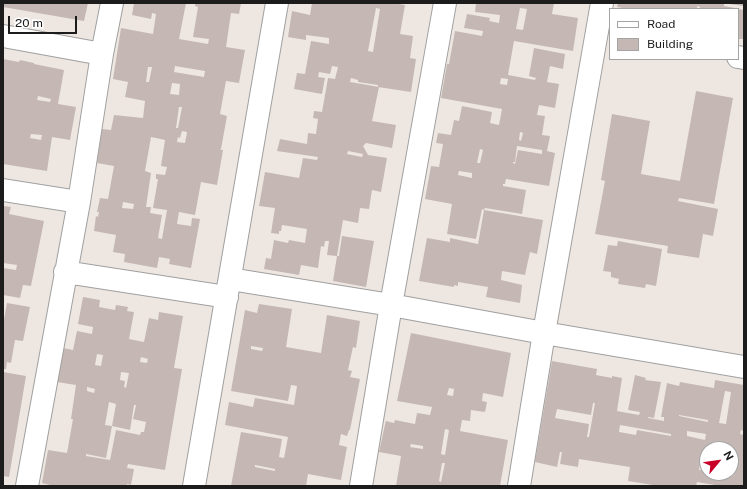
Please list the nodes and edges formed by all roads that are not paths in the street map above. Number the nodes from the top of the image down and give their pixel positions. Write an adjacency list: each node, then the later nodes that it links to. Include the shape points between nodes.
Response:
1 (112, 3): 7 (street)
2 (277, 3): 11 (street)
3 (445, 3): 12 (street)
4 (602, 3): 6 (street)
5 (3, 36): 7 (street)
6 (603, 37): 13 (street)
7 (102, 54): 9 (street)
8 (3, 190): 9 (street)
9 (79, 202): 10 (street)
10 (66, 272): 11 (street); 16 (street)
11 (228, 288): 12 (street); 17 (street)
12 (391, 305): 13 (street); 18 (street)
13 (544, 333): 14 (street); 15 (street)
14 (744, 367)
15 (524, 485)
16 (27, 486)
17 (194, 486)
18 (361, 486)

